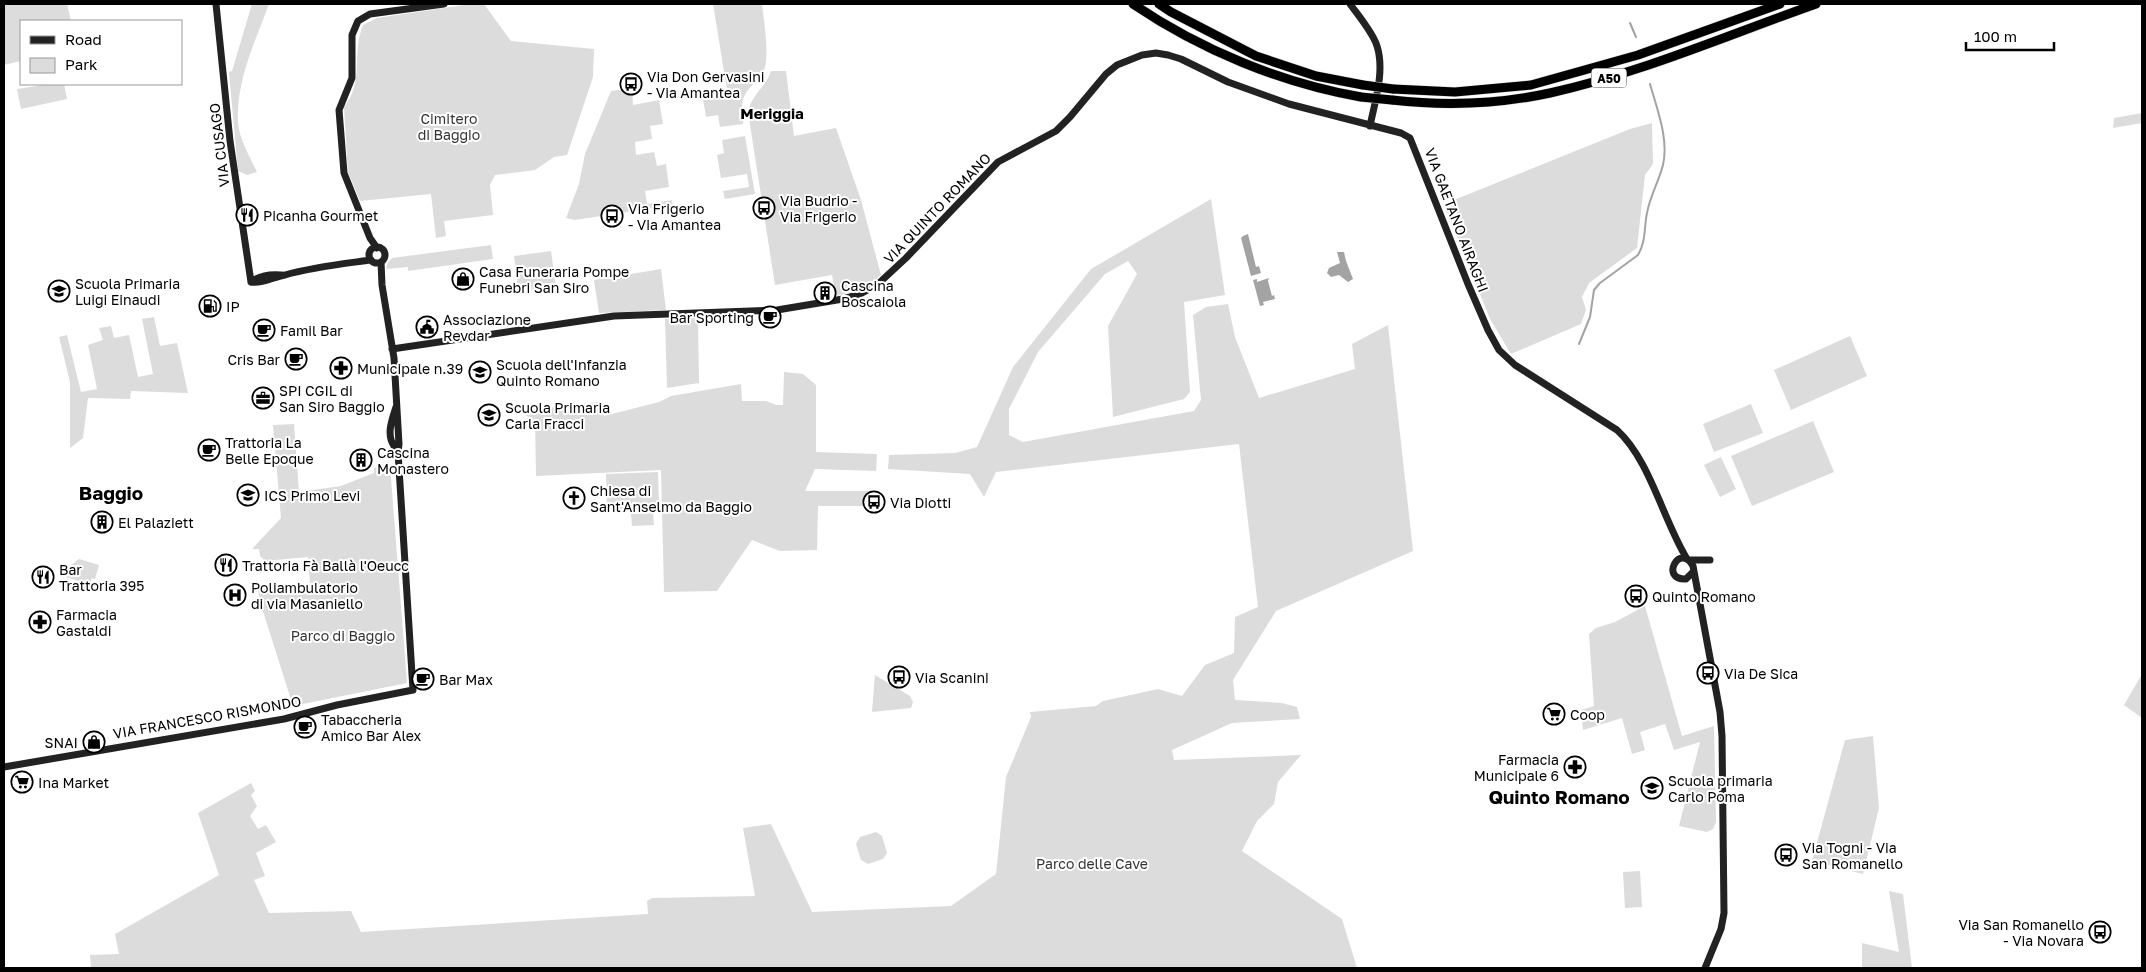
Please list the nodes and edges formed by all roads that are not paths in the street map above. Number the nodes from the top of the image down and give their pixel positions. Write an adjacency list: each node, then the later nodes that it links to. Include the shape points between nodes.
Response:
1 (216, 4): 11 (street, VIA CUSAGO, via 230,141 251,282)
2 (444, 4): 9 (street, via 370,14 358,21 352,35 352,78 339,110 345,176)
3 (1133, 4): 7 (highway, A50, bridge, via 1162,24 1246,64 1315,87 1362,97 1466,103 1549,93 1610,78)
4 (1159, 4): 6 (highway, A50, bridge, via 1256,56 1316,76 1393,89 1455,92 1531,85 1638,55)
5 (1350, 4): 8 (street, via 1377,44 1379,55 1379,76)
6 (1780, 4)
7 (1816, 4)
8 (1370, 126): 12 (street, VIA QUINTO ROMANO, via 1289,104 1228,82 1174,57 1156,53 1142,55 1116,65 1056,131 998,162 906,258 878,284 862,293 777,310 614,316); 13 (street, VIA GAETANO AIRAGHI, via 1401,133 1413,143 1471,292 1488,330 1505,357 1625,437 1639,459)
9 (370, 238): 10 (street); 11 (street)
10 (377, 248): 11 (street); 11 (street, via 385,254)
11 (373, 258): 12 (street, via 382,285)
12 (392, 349): 19 (street, VIA FRANCESCO RISMONDO, via 413,690 337,704 284,719)
13 (1678, 545): 14 (street); 15 (street)
14 (1688, 559): 15 (street); 16 (street); 16 (street, via 1708,561)
15 (1677, 560): 17 (street, via 1673,566 1674,573)
16 (1694, 571): 17 (street); 18 (street)
17 (1686, 579): 18 (street)
18 (1699, 595): 20 (street, via 1722,725 1724,844 1723,922)
19 (4, 767)
20 (1705, 968)

